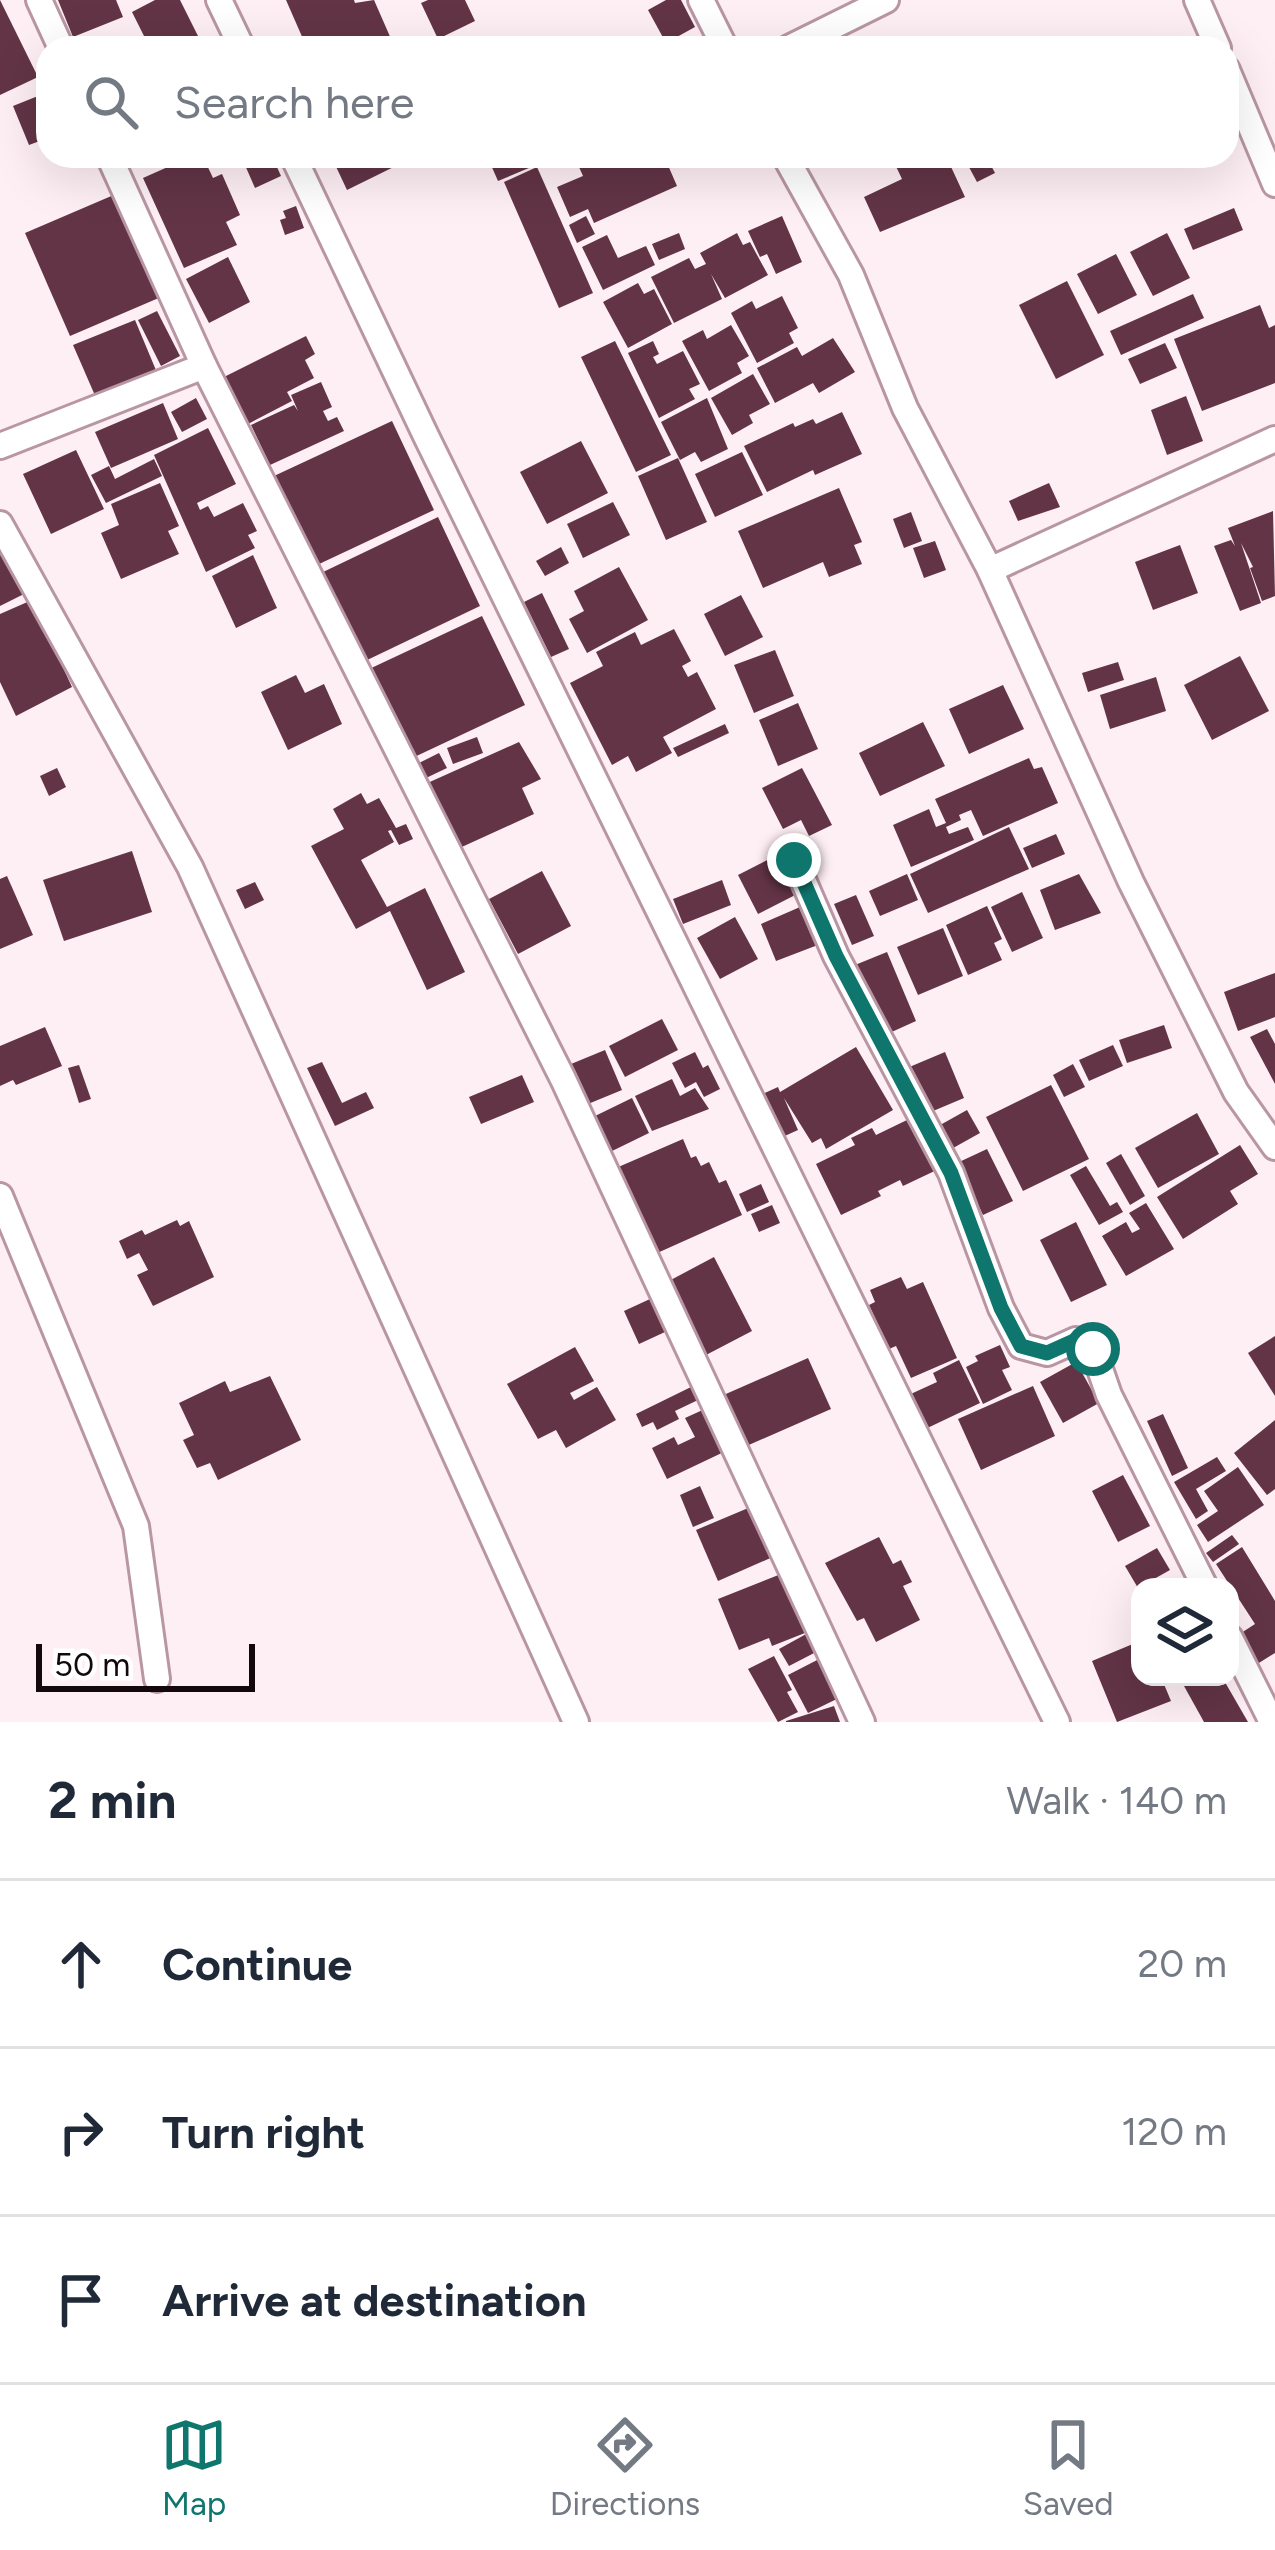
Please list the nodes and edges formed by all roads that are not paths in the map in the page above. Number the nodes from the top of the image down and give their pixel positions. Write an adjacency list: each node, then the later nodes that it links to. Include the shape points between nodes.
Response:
1 (39, 0): 6 (street)
2 (219, 0): 7 (street)
3 (701, 0): 8 (street)
4 (886, 0): 9 (street)
5 (1197, 0): 10 (street)
6 (56, 36)
7 (236, 36)
8 (719, 36)
9 (813, 36)
10 (1213, 36)
11 (1239, 98): 15 (street)
12 (115, 168): 16 (street)
13 (299, 168): 29 (street)
14 (791, 168): 20 (street, via 851,275 905,408)
15 (1275, 184)
16 (204, 366): 18 (street); 28 (street, via 563,1079)
17 (1275, 439): 20 (street)
18 (0, 446)
19 (0, 524): 27 (street, via 190,867)
20 (990, 570): 22 (street, via 1131,882 1236,1092)
21 (794, 860): 24 (street, via 951,1173 1021,1346 1047,1353 1076,1340 1093,1349)
22 (1275, 1147)
23 (0, 1196): 26 (street, via 136,1526)
24 (1200, 1578)
25 (1239, 1656): 30 (street)
26 (157, 1679)
27 (576, 1722)
28 (862, 1722)
29 (1057, 1722)
30 (1272, 1722)

